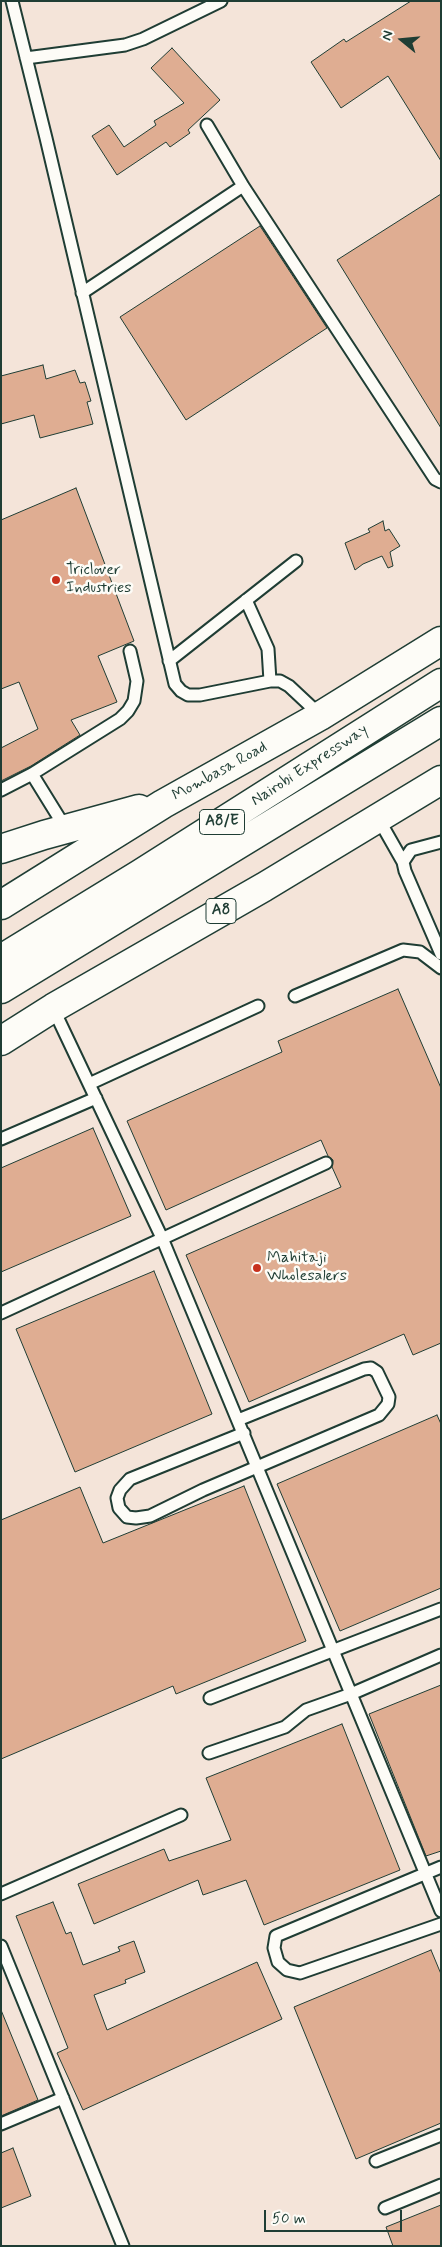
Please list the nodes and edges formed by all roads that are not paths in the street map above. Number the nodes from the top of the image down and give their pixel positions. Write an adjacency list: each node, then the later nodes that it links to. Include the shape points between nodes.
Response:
1 (12, 1): 3 (lane)
2 (221, 1): 3 (lane, via 125,45)
3 (26, 58): 6 (lane)
4 (207, 125): 5 (lane)
5 (243, 186): 6 (lane); 7 (lane)
6 (82, 293): 12 (lane)
7 (441, 482)
8 (296, 561): 9 (lane)
9 (246, 600): 12 (lane); 13 (lane, via 268,649)
10 (441, 641): 15 (highway, Mombasa Road)
11 (130, 651): 17 (lane, via 137,681 134,701 128,710 120,719)
12 (168, 660): 13 (lane, via 175,684 188,695)
13 (270, 680): 15 (lane, via 288,686)
14 (441, 683): 28 (highway, Nairobi Expressway / A8/E)
15 (320, 716): 20 (highway, Mombasa Road)
16 (441, 721): 30 (highway, Nairobi Expressway / A8/E)
17 (32, 774): 19 (lane); 22 (lane)
18 (441, 780): 21 (highway, A8)
19 (1, 790)
20 (163, 804): 22 (highway); 26 (highway, Mombasa Road)
21 (378, 818): 25 (lane); 33 (highway, A8)
22 (66, 829): 24 (highway)
23 (441, 842): 25 (lane, via 411,850)
24 (1, 849)
25 (403, 862): 27 (lane)
26 (1, 906)
27 (441, 954)
28 (1, 959)
29 (441, 968): 31 (lane, via 420,952 403,950)
30 (1, 990)
31 (295, 996)
32 (258, 1006): 35 (lane)
33 (54, 1008): 34 (highway, A8); 35 (lane)
34 (1, 1041)
35 (90, 1084): 36 (lane)
36 (96, 1098): 37 (lane); 39 (lane)
37 (1, 1139)
38 (326, 1163): 39 (lane)
39 (162, 1238): 40 (lane); 41 (lane)
40 (1, 1313)
41 (238, 1420): 42 (lane); 43 (lane, via 364,1369 371,1368 380,1376 388,1404 379,1415)
42 (244, 1434): 43 (lane); 43 (lane, via 130,1479 120,1490 117,1498 119,1508 127,1517 150,1516)
43 (257, 1467): 45 (lane)
44 (441, 1609): 45 (lane)
45 (333, 1650): 47 (lane); 48 (lane)
46 (441, 1655): 47 (lane)
47 (351, 1694): 49 (lane, via 306,1710 285,1727); 52 (lane)
48 (210, 1698)
49 (209, 1752)
50 (181, 1815): 53 (lane)
51 (441, 1867): 52 (lane)
52 (425, 1874): 54 (lane); 55 (lane, via 276,1936 274,1948 278,1962 287,1970 300,1973)
53 (1, 1894)
54 (441, 1910)
55 (441, 1924)
56 (1, 1946): 57 (lane)
57 (63, 2098): 58 (lane); 63 (lane)
58 (1, 2124)
59 (441, 2134): 60 (lane)
60 (376, 2161)
61 (441, 2185): 62 (lane)
62 (385, 2208)
63 (123, 2246)

